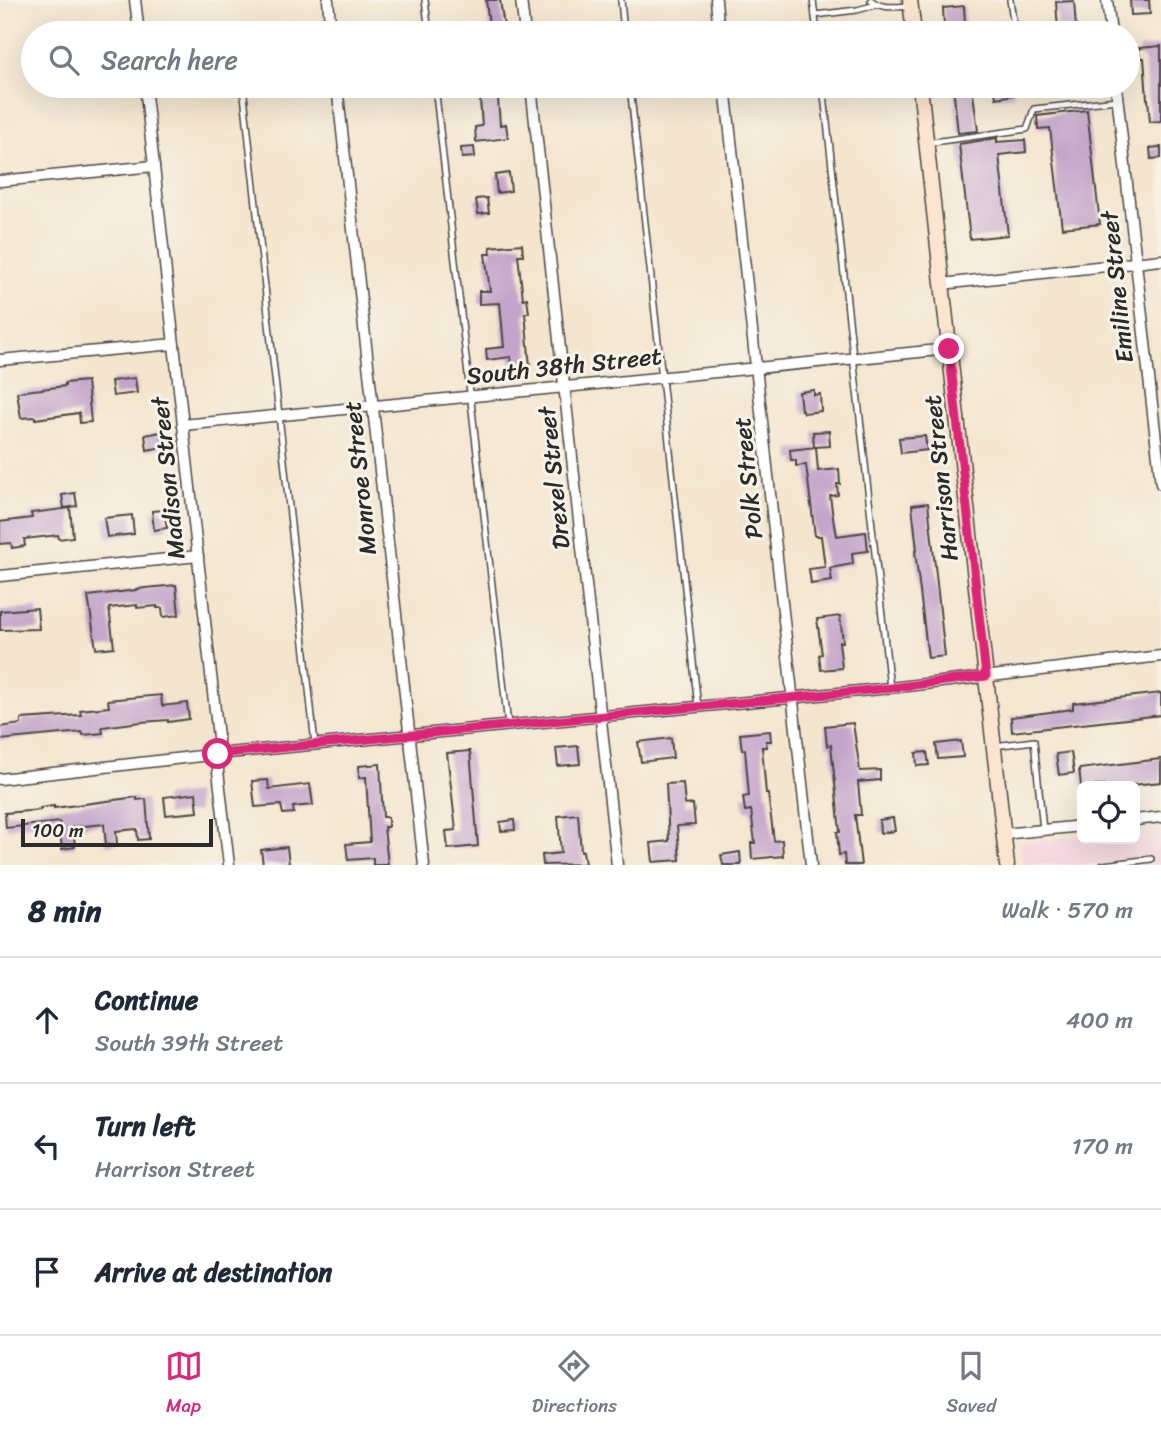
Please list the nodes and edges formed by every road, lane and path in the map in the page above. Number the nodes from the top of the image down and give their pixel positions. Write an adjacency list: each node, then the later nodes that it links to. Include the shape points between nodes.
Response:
1 (135, 0): 13 (street)
2 (328, 0): 14 (street)
3 (425, 0): 15 (lane)
4 (522, 0): 16 (street)
5 (621, 0): 17 (lane)
6 (716, 0): 18 (street)
7 (813, 0): 12 (lane)
8 (1010, 0): 21 (lane)
9 (1107, 0): 22 (street)
10 (874, 2): 11 (lane, via 897,7); 12 (lane, via 856,10)
11 (911, 3): 20 (main road)
12 (815, 15): 19 (lane)
13 (138, 21)
14 (330, 21)
15 (428, 21)
16 (524, 21)
17 (623, 21)
18 (718, 21)
19 (816, 21)
20 (913, 21)
21 (1013, 21)
22 (1110, 21)
23 (146, 98): 34 (street, Madison Street)
24 (244, 98): 48 (lane)
25 (338, 98): 47 (street, Monroe Street)
26 (436, 98): 46 (lane)
27 (532, 98): 45 (street, Drexel Street)
28 (631, 98): 44 (lane)
29 (726, 98): 43 (street, Polk Street)
30 (824, 98): 41 (lane)
31 (921, 98): 33 (main road, Harrison Street)
32 (1118, 100): 33 (lane, via 1034,109 1027,129); 37 (street, Emiline Street)
33 (926, 143): 38 (main road, Harrison Street)
34 (154, 166): 35 (street); 39 (street, Madison Street)
35 (0, 181)
36 (1161, 260): 37 (street)
37 (1136, 263): 38 (street); 50 (street, Emiline Street)
38 (942, 284): 40 (main road, Harrison Street)
39 (174, 344): 42 (street); 49 (street, Madison Street)
40 (949, 349): 41 (street, South 38th Street); 54 (main road, Harrison Street)
41 (852, 359): 43 (street, South 38th Street); 55 (lane)
42 (0, 360)
43 (757, 368): 44 (street, South 38th Street); 56 (street, Polk Street)
44 (663, 377): 45 (street, South 38th Street); 57 (lane)
45 (565, 387): 46 (street, South 38th Street); 58 (street, Drexel Street)
46 (470, 396): 47 (street, South 38th Street); 59 (lane)
47 (373, 406): 48 (street, South 38th Street); 60 (street, Monroe Street)
48 (280, 415): 49 (street, South 38th Street); 61 (lane)
49 (183, 425): 51 (street, Madison Street)
50 (1161, 484)
51 (198, 556): 52 (street); 63 (street, Madison Street)
52 (0, 576)
53 (1161, 656): 54 (street)
54 (986, 676): 55 (street); 62 (main road, Harrison Street)
55 (890, 688): 56 (street)
56 (793, 697): 57 (street); 74 (street, Polk Street)
57 (698, 706): 58 (street)
58 (601, 716): 59 (street); 73 (street, Drexel Street)
59 (508, 725): 60 (street)
60 (409, 735): 61 (street); 72 (street, Monroe Street)
61 (315, 744): 63 (street)
62 (994, 746): 68 (lane, via 1034,741); 69 (main road, Harrison Street)
63 (218, 754): 64 (street); 71 (street, Madison Street)
64 (0, 779)
65 (1161, 817): 66 (street)
66 (1140, 819)
67 (1077, 827): 68 (street)
68 (1043, 830): 69 (street)
69 (1004, 834): 75 (main road, Harrison Street)
70 (1151, 859): 76 (lane)
71 (229, 865)
72 (424, 865)
73 (617, 865)
74 (811, 865)
75 (1007, 865)
76 (1103, 865)

